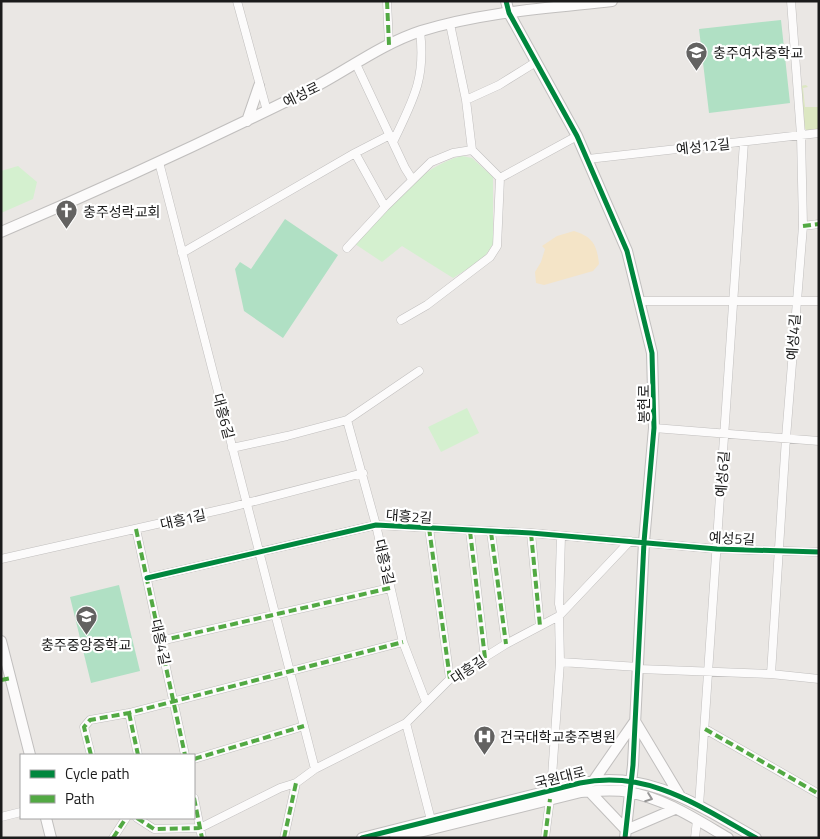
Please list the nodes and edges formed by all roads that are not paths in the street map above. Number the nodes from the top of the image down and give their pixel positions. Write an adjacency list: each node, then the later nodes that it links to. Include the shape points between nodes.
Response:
1 (237, 1): 12 (street)
2 (387, 1): 9 (street)
3 (506, 1): 6 (street, 봉현로)
4 (612, 1): 6 (street, 예성로)
5 (791, 1): 17 (street, 예성4길)
6 (509, 13): 7 (street, 예성로); 10 (street, 봉현로)
7 (450, 24): 8 (street, 예성로); 13 (street)
8 (420, 32): 9 (street, 예성로); 19 (street, via 423,57 416,93)
9 (388, 44): 11 (street, 예성로)
10 (536, 62): 13 (street, via 499,85); 18 (street, 봉현로)
11 (356, 64): 14 (street, 예성로); 19 (street)
12 (259, 86): 14 (street); 15 (street)
13 (466, 100): 21 (street)
14 (267, 111): 15 (street, 예성로)
15 (247, 121): 24 (street, 예성로)
16 (819, 133): 17 (street, 예성12길)
17 (801, 135): 20 (street, 예성12길); 29 (street, 예성4길)
18 (577, 136): 23 (street, 봉현로); 25 (street)
19 (391, 138): 22 (street); 26 (street)
20 (744, 142): 23 (street, 예성12길); 34 (street, 예성6길)
21 (472, 150): 25 (street); 26 (street, via 431,162)
22 (355, 153): 27 (street); 32 (street)
23 (588, 159): 33 (street, 봉현로, via 627,251)
24 (159, 162): 30 (street, 예성로); 32 (street, 대흥6길)
25 (500, 178): 37 (street, via 497,246 490,257 428,304)
26 (412, 179): 27 (street)
27 (385, 207): 31 (street)
28 (819, 224): 29 (street)
29 (803, 226): 35 (street, 예성4길)
30 (1, 232)
31 (347, 248)
32 (182, 252): 44 (street, 대흥6길)
33 (641, 301): 34 (street); 40 (street, 봉현로, via 652,353)
34 (733, 301): 35 (street); 41 (street, 예성6길)
35 (796, 301): 36 (street); 42 (street, 예성4길)
36 (819, 301)
37 (401, 320)
38 (419, 371): 39 (street)
39 (347, 420): 44 (street); 45 (street, 대흥3길)
40 (654, 428): 41 (street); 55 (street, 봉현로)
41 (724, 433): 42 (street); 56 (street, 예성6길)
42 (786, 438): 43 (street); 57 (street, 예성4길)
43 (819, 441)
44 (232, 448): 46 (street, 대흥6길)
45 (363, 473): 46 (street, 대흥1길); 47 (street, 대흥3길)
46 (246, 502): 49 (street, 대흥1길); 59 (street, 대흥6길)
47 (376, 525): 48 (street, 대흥2길); 59 (street, 대흥2길); 62 (street, 대흥3길)
48 (430, 528): 50 (street, 대흥2길); 78 (street)
49 (136, 529): 60 (street, 대흥1길); 61 (street, 대흥4길)
50 (470, 531): 51 (street, 대흥2길); 70 (street)
51 (491, 532): 52 (street, 대흥2길); 69 (street)
52 (532, 533): 53 (street, 대흥2길); 65 (street)
53 (560, 536): 54 (street, 대흥2길); 64 (street)
54 (630, 541): 55 (street, 대흥2길); 64 (street, 대흥길)
55 (644, 542): 56 (street, 예성5길); 72 (street, 봉현로)
56 (717, 549): 57 (street, 예성5길); 74 (street, 예성6길)
57 (779, 551): 58 (street, 예성5길); 75 (street, 예성4길)
58 (819, 552)
59 (260, 553): 61 (street, 대흥2길); 63 (street, 대흥6길)
60 (1, 559)
61 (147, 578): 67 (street, 대흥4길)
62 (390, 588): 63 (street); 68 (street, 대흥3길)
63 (275, 614): 67 (street); 73 (street, 대흥6길)
64 (560, 614): 65 (street, 대흥길); 71 (street)
65 (540, 626): 69 (street, 대흥길)
66 (1, 641): 77 (street)
67 (160, 641): 79 (street, 대흥4길)
68 (403, 642): 73 (street); 80 (street, 대흥3길)
69 (506, 644): 70 (street, 대흥길)
70 (485, 658): 78 (street, 대흥길)
71 (560, 662): 72 (street); 98 (street)
72 (639, 668): 74 (street); 82 (street, 봉현로)
73 (290, 670): 79 (street); 84 (street, 대흥6길)
74 (708, 672): 75 (street); 85 (street, 예성6길)
75 (771, 674): 76 (street)
76 (819, 678)
77 (6, 679): 86 (street)
78 (450, 679): 80 (street, 대흥길)
79 (173, 702): 81 (street); 89 (street, 대흥4길)
80 (426, 702): 83 (street, 대흥길)
81 (128, 713): 87 (street, via 90,720 84,727); 88 (street)
82 (635, 721): 92 (street); 93 (street, 봉현로); 99 (street)
83 (406, 723): 91 (street, 대흥길); 110 (street)
84 (304, 726): 90 (street); 91 (street, 대흥6길)
85 (704, 729): 97 (street); 101 (street, 예성6길)
86 (30, 754)
87 (90, 754)
88 (138, 754)
89 (185, 754)
90 (195, 759)
91 (315, 769): 94 (street, 대흥길)
92 (594, 780): 93 (street, 국원대로); 98 (street, 국원대로)
93 (632, 780): 96 (street, 봉현로); 99 (street, 국원대로)
94 (296, 783): 109 (street, 대흥길); 115 (street)
95 (590, 792): 96 (street, 국원대로); 98 (street, 국원대로); 111 (street)
96 (629, 792): 102 (street, 국원대로, one-way to 102); 111 (street, 봉현로)
97 (819, 794)
98 (550, 795): 110 (street, 국원대로); 118 (street)
99 (681, 797): 101 (street, 국원대로)
100 (195, 803): 109 (street)
101 (700, 806): 121 (street, 국원대로)
102 (676, 809): 108 (street, 국원대로); 111 (street)
103 (20, 812): 104 (street)
104 (1, 817)
105 (46, 819): 112 (street)
106 (125, 819): 113 (street)
107 (139, 819): 109 (street, 대흥길, via 154,829)
108 (697, 820): 119 (street); 120 (street, 국원대로)
109 (200, 828): 114 (street)
110 (433, 829): 116 (street, 국원대로); 117 (street, 국원대로)
111 (626, 834)
112 (51, 838)
113 (113, 838)
114 (202, 838)
115 (284, 838)
116 (362, 838)
117 (395, 838)
118 (545, 838)
119 (695, 838)
120 (728, 838)
121 (756, 838)

